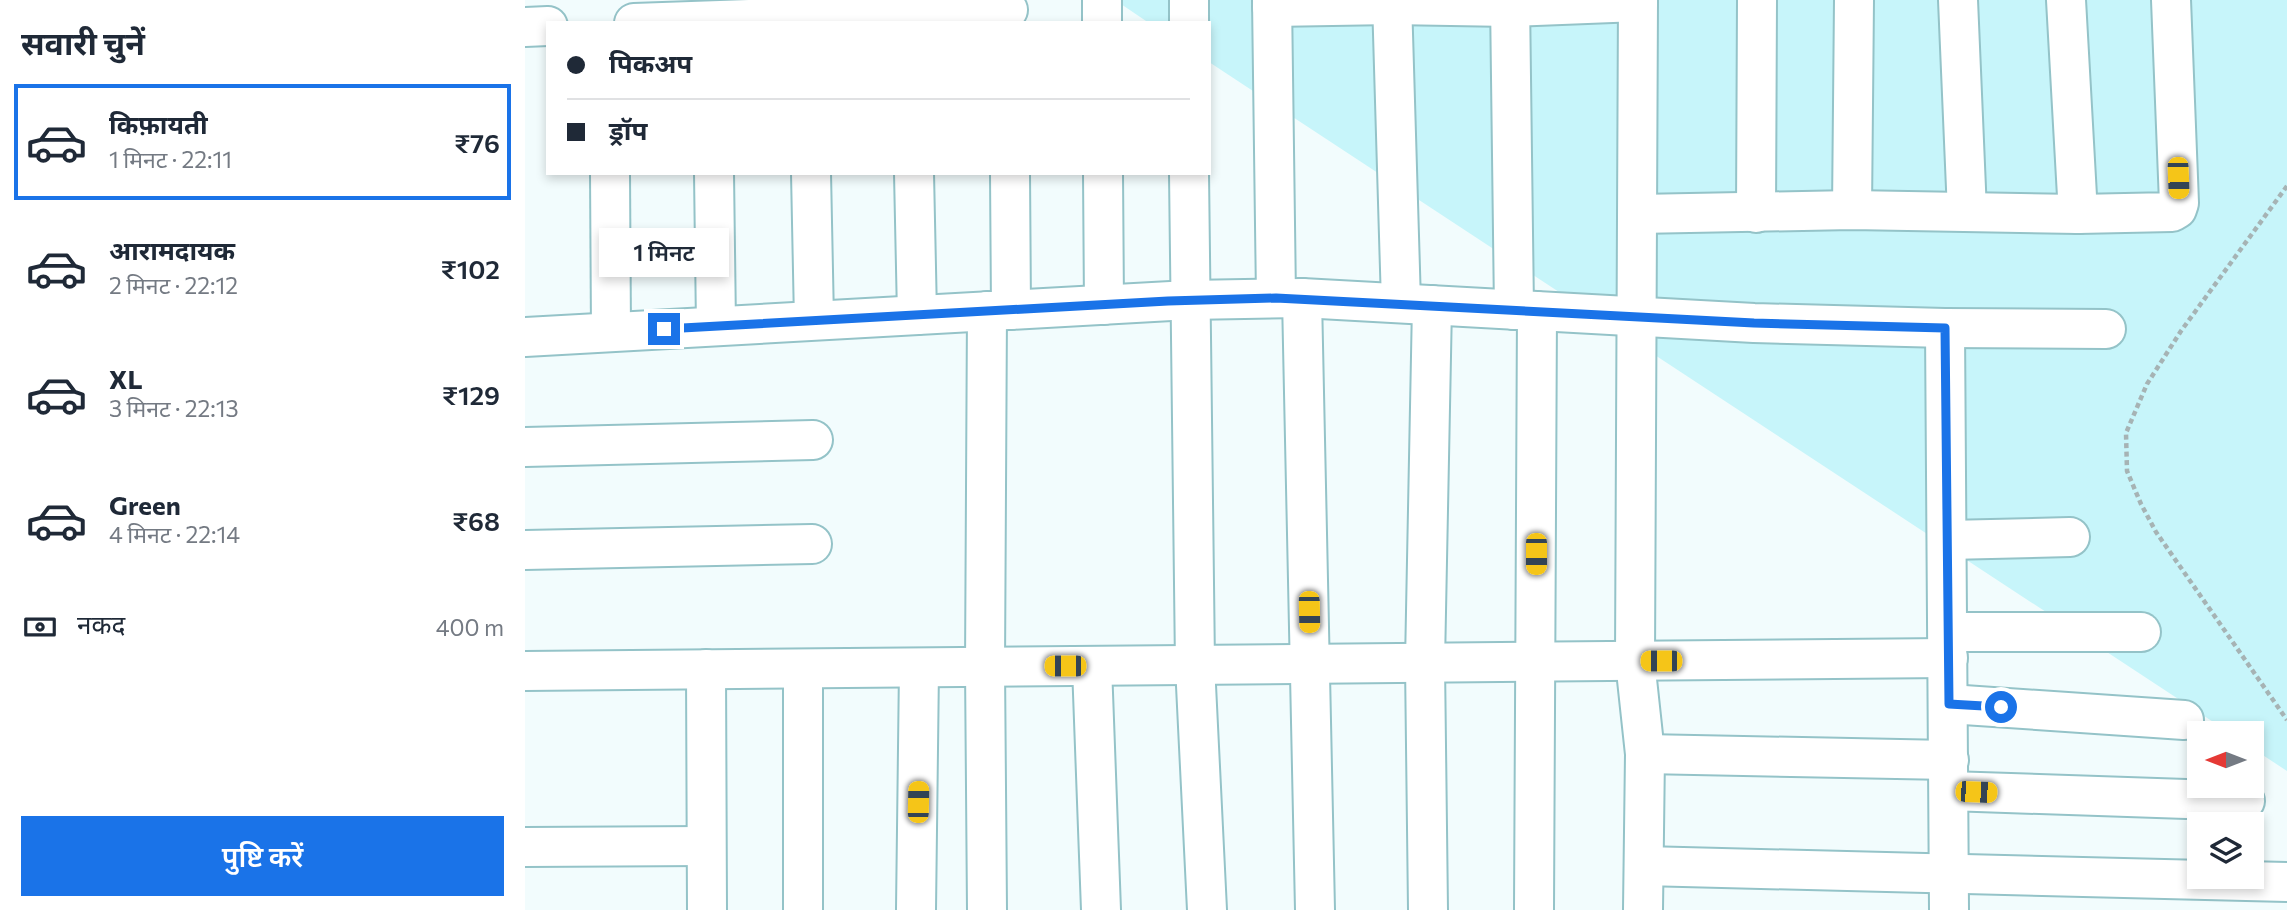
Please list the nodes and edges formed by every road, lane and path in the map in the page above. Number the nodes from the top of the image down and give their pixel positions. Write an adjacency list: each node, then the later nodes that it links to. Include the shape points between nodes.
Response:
1 (1102, 0): 16 (street)
2 (1189, 0): 17 (street)
3 (1757, 0): 30 (street)
4 (1854, 0): 28 (street)
5 (1958, 0): 29 (street)
6 (2066, 0): 32 (street)
7 (2171, 0): 32 (street, via 2177,209 2166,214)
8 (1638, 1): 11 (street); 31 (street)
9 (1392, 3): 10 (street); 11 (street); 35 (street)
10 (1272, 4): 33 (street)
11 (1510, 4): 38 (street)
12 (1008, 11): 13 (street)
13 (893, 13): 14 (street)
14 (796, 14): 15 (street)
15 (712, 21)
16 (1103, 21)
17 (1189, 21)
18 (525, 26): 19 (street)
19 (546, 26)
20 (610, 175): 45 (street)
21 (714, 175): 42 (street)
22 (811, 175): 41 (street)
23 (914, 175): 39 (street)
24 (1010, 175): 37 (street)
25 (1103, 175): 36 (street)
26 (1189, 175): 34 (street)
27 (2287, 186): 68 (path, via 2181,331 2147,384 2126,433 2127,471 2151,523)
28 (1852, 210): 29 (street); 30 (street)
29 (1967, 212): 32 (street)
30 (1756, 213): 31 (street)
31 (1638, 214): 40 (street)
32 (2078, 214)
33 (1289, 298): 34 (street); 35 (street); 58 (street)
34 (1189, 300): 36 (street); 59 (street)
35 (1416, 304): 38 (street); 57 (street)
36 (1104, 305): 37 (street)
37 (999, 310): 39 (street); 60 (street)
38 (1526, 310): 40 (street); 56 (street)
39 (917, 315): 41 (street)
40 (1638, 317): 43 (street); 55 (street)
41 (814, 320): 42 (street)
42 (716, 326): 45 (street)
43 (1945, 328): 44 (street); 50 (street)
44 (2106, 329)
45 (611, 332): 46 (street)
46 (525, 337)
47 (813, 440): 48 (street)
48 (525, 447)
49 (2070, 537): 50 (street)
50 (1948, 540): 54 (street)
51 (813, 544): 52 (street)
52 (525, 550)
53 (2141, 632): 54 (street)
54 (1948, 645): 55 (street); 66 (street)
55 (1635, 661): 56 (street); 69 (street)
56 (1536, 662): 57 (street); 85 (street)
57 (1425, 663): 58 (street); 84 (street)
58 (1310, 664): 59 (street); 83 (street)
59 (1195, 665): 61 (street); 82 (street)
60 (985, 666): 61 (street); 63 (street); 80 (street)
61 (1092, 666): 81 (street)
62 (803, 668): 63 (street); 64 (street); 78 (street)
63 (919, 668): 79 (street)
64 (706, 669): 65 (street); 72 (street)
65 (525, 671)
66 (1949, 704): 67 (street); 70 (street)
67 (2184, 720)
68 (2287, 720)
69 (1645, 754): 70 (street); 74 (street)
70 (1949, 775): 71 (street); 76 (street)
71 (2245, 801)
72 (706, 846): 73 (street); 77 (street)
73 (525, 847)
74 (1644, 866): 76 (street); 86 (street)
75 (2287, 882): 76 (street)
76 (1949, 892)
77 (707, 910)
78 (803, 910)
79 (916, 910)
80 (987, 910)
81 (1101, 910)
82 (1207, 910)
83 (1315, 910)
84 (1428, 910)
85 (1534, 910)
86 (1643, 910)

